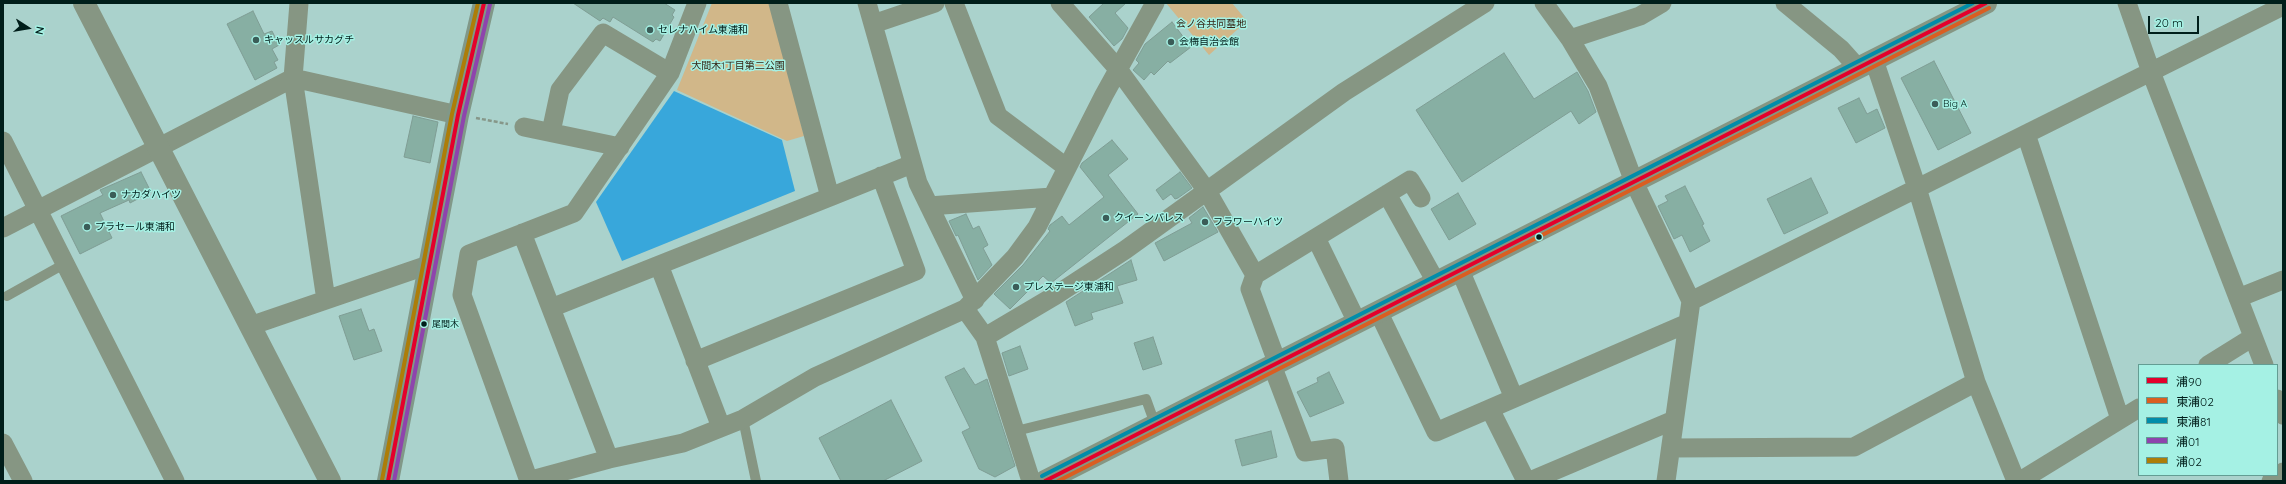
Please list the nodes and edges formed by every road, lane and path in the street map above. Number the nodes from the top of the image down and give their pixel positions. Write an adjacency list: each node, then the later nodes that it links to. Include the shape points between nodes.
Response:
1 (84, 3): 32 (street)
2 (299, 3): 25 (street)
3 (484, 3): 26 (highway)
4 (697, 3): 24 (street)
5 (778, 3): 40 (street)
6 (867, 3): 19 (street)
7 (935, 3): 19 (street)
8 (954, 3): 34 (street, via 998,116)
9 (1060, 3): 22 (street)
10 (1155, 3): 22 (street)
11 (1485, 3): 38 (street, via 1344,92)
12 (1544, 3): 20 (street)
13 (1662, 3): 20 (street, via 1640,16)
14 (1786, 3): 21 (street, via 1841,49)
15 (1986, 3): 18 (street)
16 (2127, 3): 23 (street)
17 (2283, 6): 23 (street)
18 (1961, 9): 21 (street)
19 (872, 24): 33 (street)
20 (1570, 39): 36 (street, via 1598,86)
21 (1866, 64): 36 (street); 37 (street)
22 (1118, 68): 34 (street); 38 (street)
23 (2151, 72): 29 (street); 56 (street)
24 (670, 73): 28 (street, via 603,33 560,90); 31 (street)
25 (293, 78): 26 (street); 32 (street); 57 (street)
26 (458, 115): 27 (path); 49 (highway)
27 (524, 127): 28 (street)
28 (551, 132): 31 (street)
29 (2026, 134): 37 (street); 78 (street)
30 (3, 141): 44 (street)
31 (620, 147): 46 (street, via 574,213)
32 (157, 148): 44 (street); 64 (street)
33 (912, 164): 35 (street); 43 (street)
34 (1066, 167): 41 (street)
35 (881, 176): 40 (street); 67 (street, via 916,271)
36 (1634, 182): 51 (street); 58 (street)
37 (1917, 188): 58 (street); 71 (street)
38 (1207, 191): 52 (street); 65 (street, via 1119,254)
39 (1387, 194): 42 (street, via 1410,180); 47 (street); 54 (street)
40 (830, 197): 50 (street)
41 (1052, 197): 43 (street); 59 (street, via 1024,247)
42 (1421, 198)
43 (929, 206): 59 (street)
44 (38, 209): 45 (street); 48 (street)
45 (3, 228)
46 (522, 233): 60 (street); 90 (street, via 469,254 462,295)
47 (1316, 238): 52 (street); 62 (street)
48 (66, 263): 55 (lane); 87 (street)
49 (428, 265): 57 (street); 89 (highway)
50 (659, 265): 60 (street); 67 (street)
51 (1460, 270): 54 (street); 72 (street)
52 (1255, 275): 68 (street, via 1250,289)
53 (2283, 280): 56 (street)
54 (1436, 282): 61 (street)
55 (7, 296)
56 (2238, 298): 66 (street)
57 (326, 300): 64 (street)
58 (1691, 302): 63 (street)
59 (970, 304): 65 (street); 77 (street, via 815,377)
60 (551, 308): 85 (street)
61 (1378, 311): 62 (street); 74 (street, via 1436,432)
62 (1357, 322): 68 (street)
63 (1688, 323): 72 (street); 79 (street)
64 (250, 326): 88 (street)
65 (985, 337): 82 (street)
66 (2253, 337): 69 (street); 70 (street)
67 (695, 361): 81 (street)
68 (1274, 364): 80 (street); 94 (street, via 1305,452 1335,448)
69 (2210, 364)
70 (2264, 364)
71 (1976, 382): 84 (street, via 1854,447); 98 (street)
72 (1514, 398): 74 (street)
73 (2278, 401): 76 (street)
74 (1490, 409): 95 (street)
75 (2138, 409): 78 (street)
76 (2283, 415)
77 (742, 419): 81 (street); 91 (lane)
78 (2120, 419): 99 (street)
79 (1674, 420): 84 (street); 96 (street)
80 (1156, 424): 82 (lane, via 1146,399); 93 (street)
81 (721, 428): 85 (street, via 684,443)
82 (1016, 431): 92 (street)
83 (3, 443): 86 (street)
84 (1671, 448): 97 (street)
85 (609, 459): 90 (street)
86 (23, 481)
87 (175, 481)
88 (330, 481)
89 (388, 481)
90 (529, 481)
91 (756, 481)
92 (1031, 481)
93 (1045, 481)
94 (1339, 481)
95 (1526, 481)
96 (1530, 481)
97 (1666, 481)
98 (2016, 481)
99 (2020, 481)

